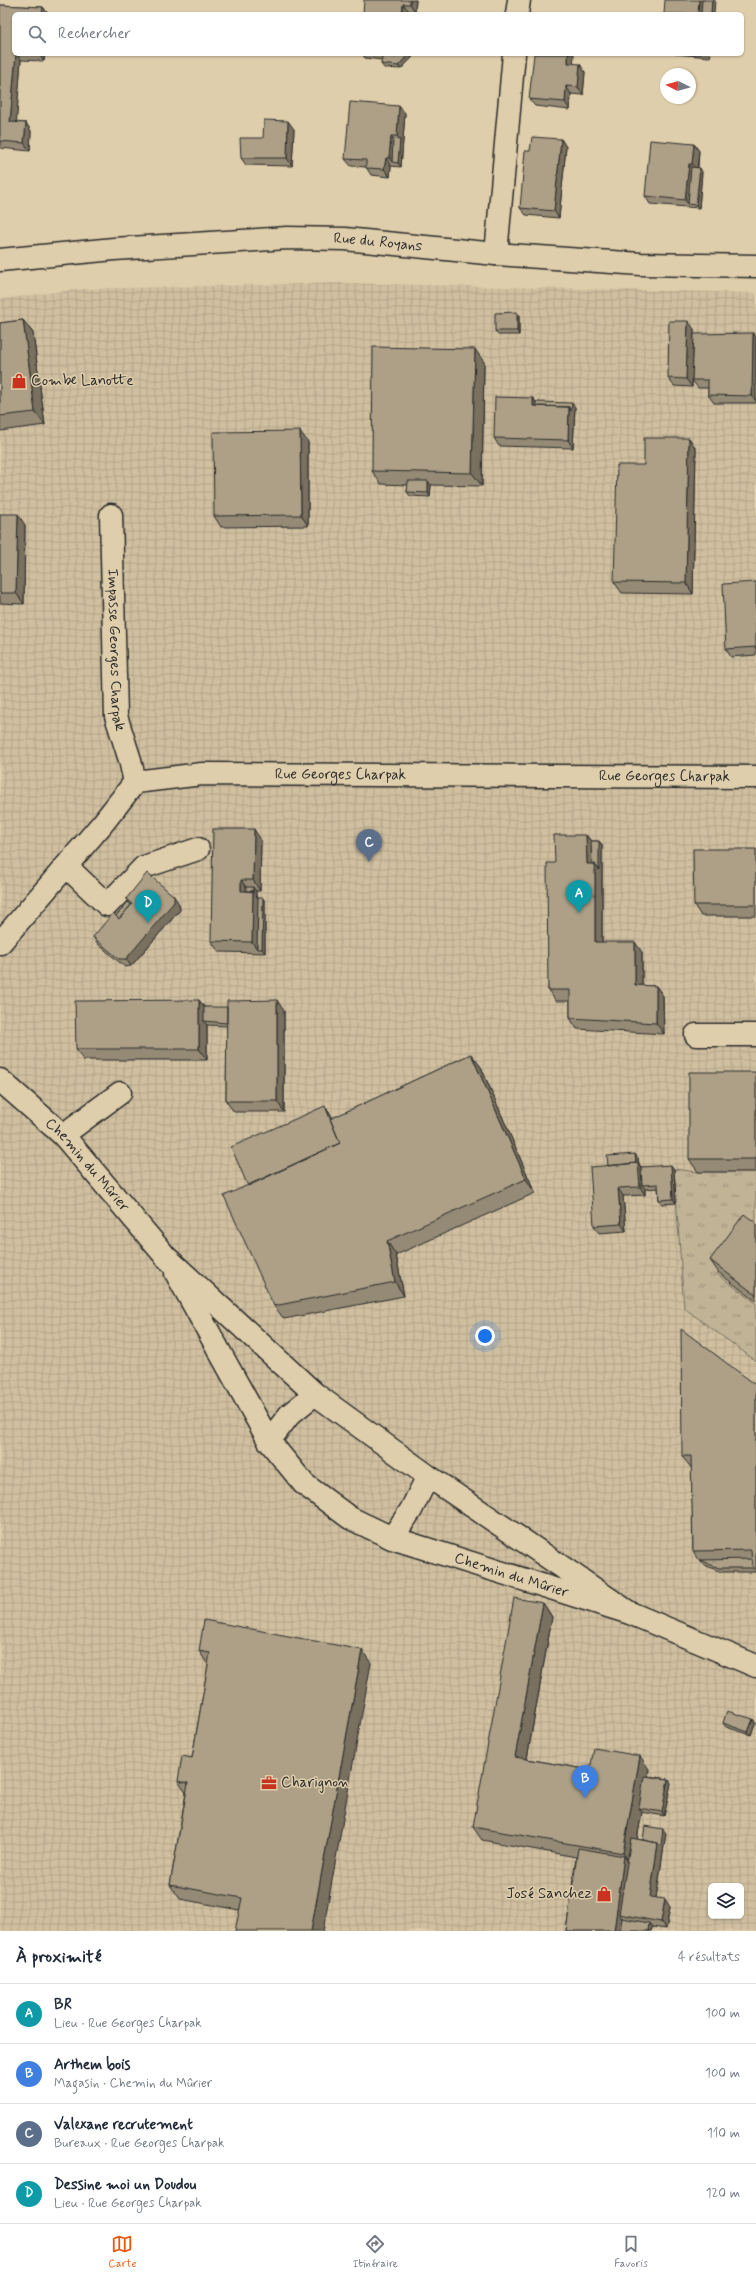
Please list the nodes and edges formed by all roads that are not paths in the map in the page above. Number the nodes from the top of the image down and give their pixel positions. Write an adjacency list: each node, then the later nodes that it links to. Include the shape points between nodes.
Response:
1 (519, 0): 2 (street)
2 (517, 12)
3 (514, 56): 4 (street)
4 (496, 254): 5 (street, Rue du Royans, via 345,239 287,238 114,249); 6 (street, Rue du Royans, via 641,264)
5 (0, 260)
6 (756, 266)
7 (111, 515): 9 (street, Impasse Georges Charpak, via 116,716)
8 (756, 776): 9 (street, Rue Georges Charpak, via 202,774)
9 (135, 782): 11 (street)
10 (198, 849): 11 (street, via 144,867 107,905)
11 (66, 866): 12 (street)
12 (0, 943)
13 (696, 1035): 14 (street)
14 (756, 1035)
15 (0, 1080): 17 (street, Chemin du Mûrier)
16 (120, 1093): 17 (street)
17 (64, 1135): 18 (street, Chemin du Mûrier)
18 (166, 1256): 19 (street, Chemin du Mûrier); 20 (street, Chemin du Mûrier)
19 (315, 1394): 20 (street, via 290,1414); 21 (street, Chemin du Mûrier)
20 (269, 1441): 22 (street, Chemin du Mûrier, via 304,1484 350,1518)
21 (428, 1476): 22 (street, via 411,1510); 23 (street, Chemin du Mûrier)
22 (392, 1538): 23 (street, Chemin du Mûrier)
23 (630, 1613): 24 (street, Chemin du Mûrier)
24 (756, 1666)

